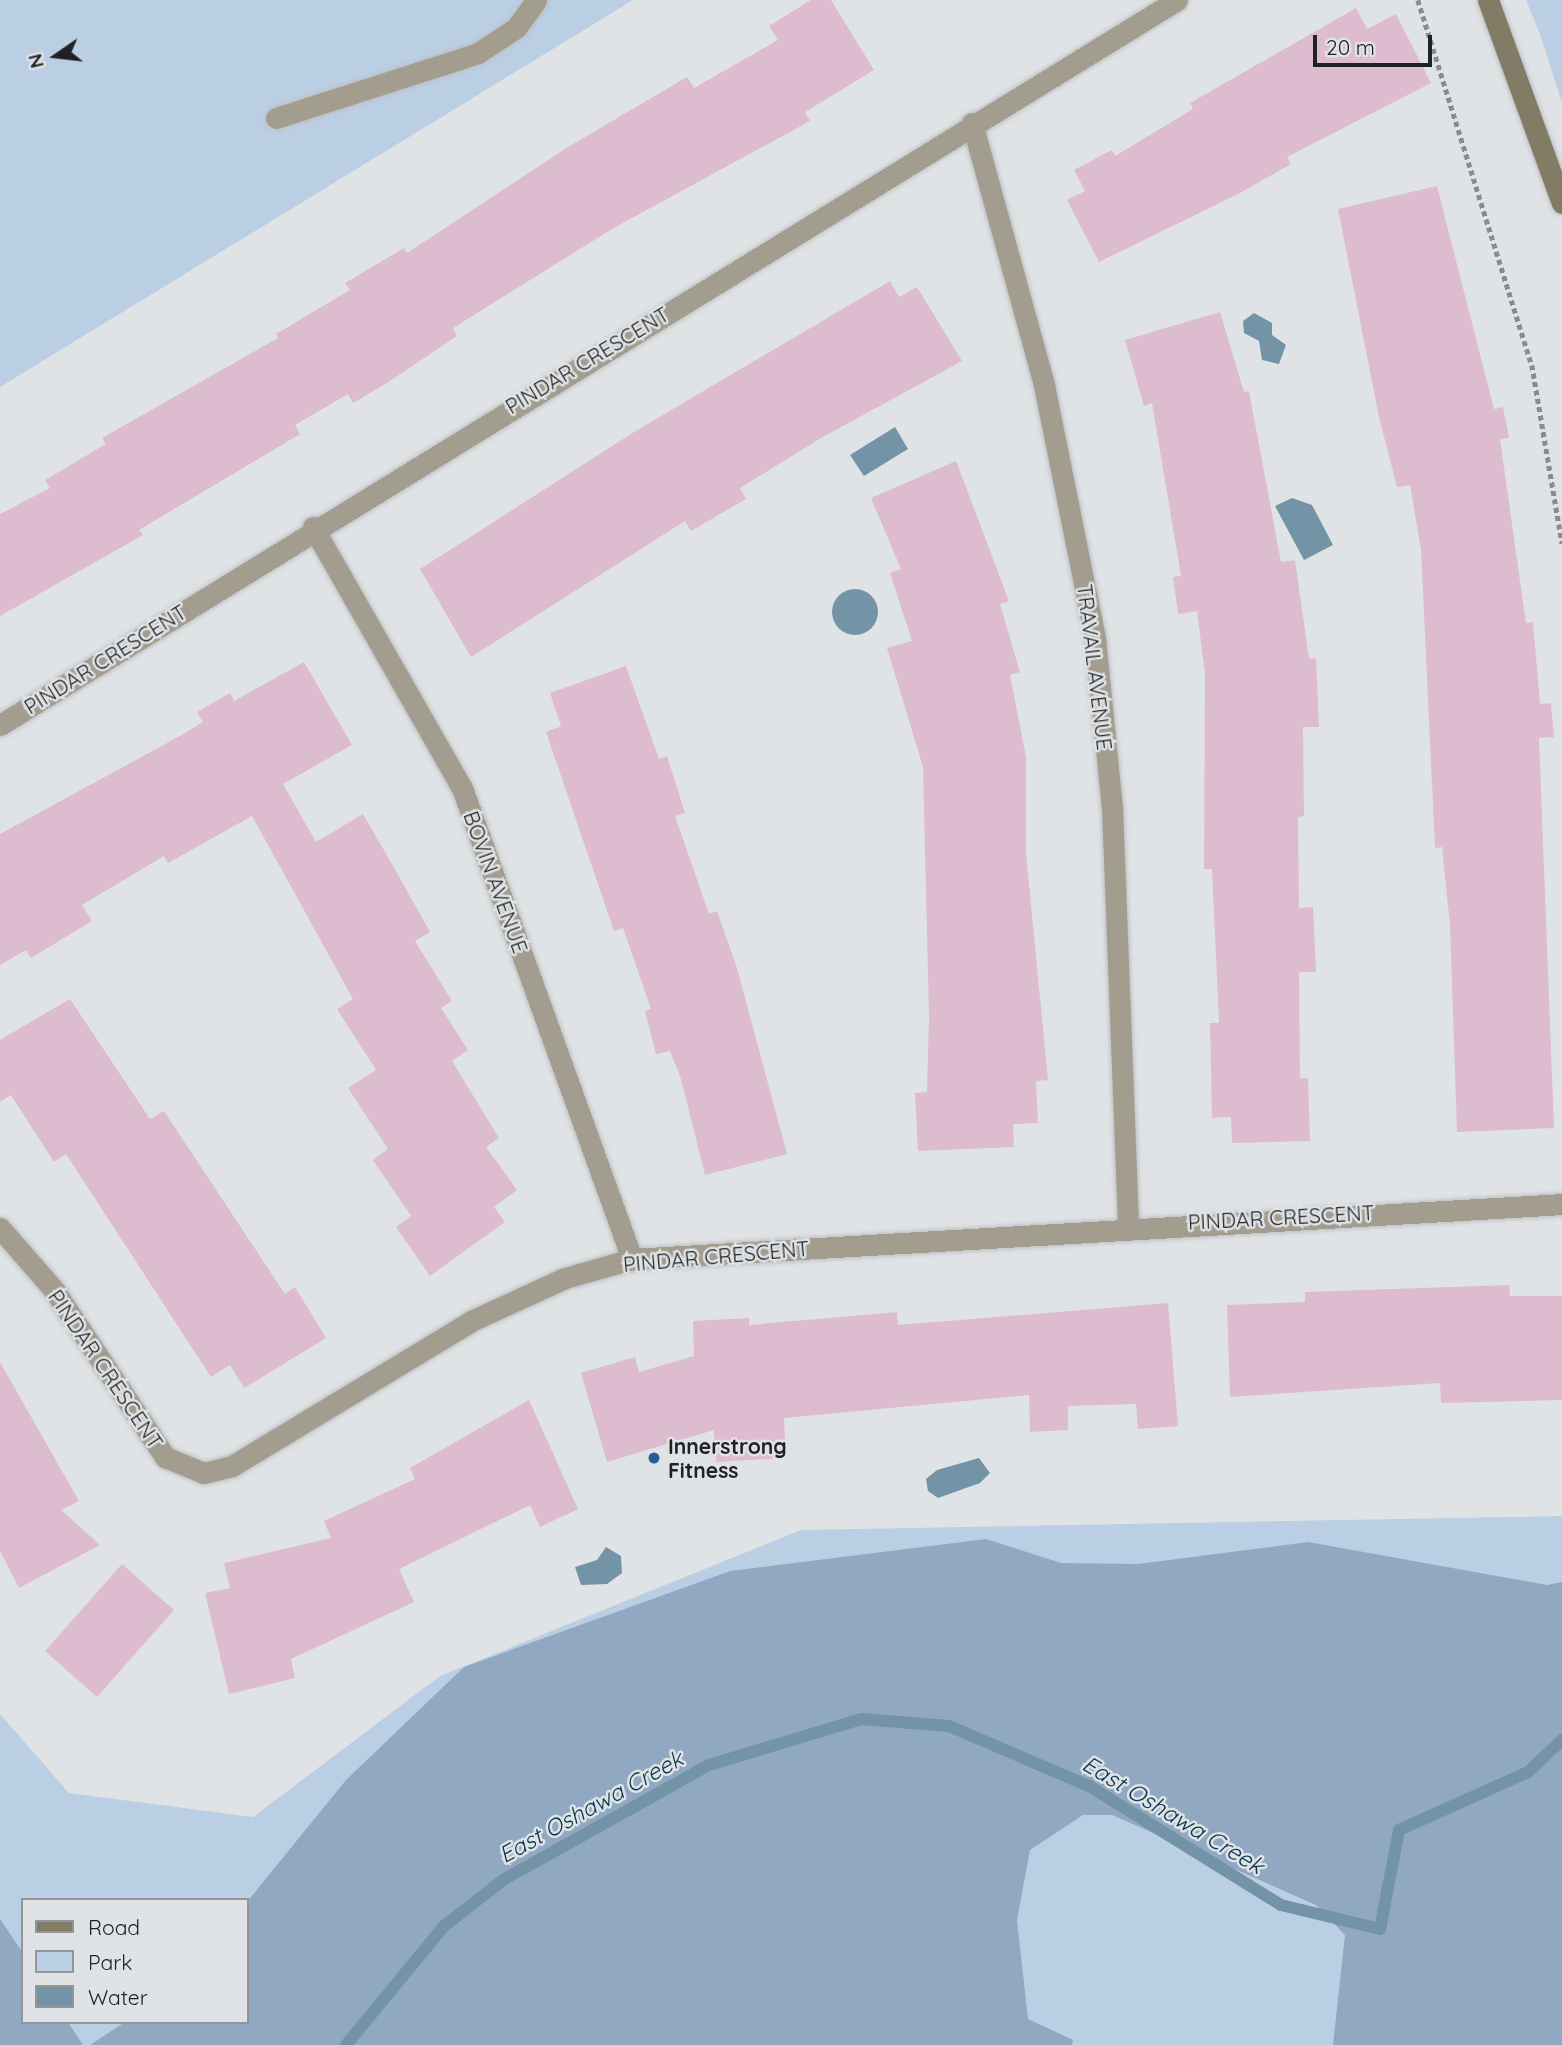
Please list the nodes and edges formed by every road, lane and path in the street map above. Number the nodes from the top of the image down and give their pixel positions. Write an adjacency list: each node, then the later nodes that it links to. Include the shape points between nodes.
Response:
1 (536, 0): 5 (street, via 516,29 478,52)
2 (1177, 0): 6 (street, PINDAR CRESCENT)
3 (1418, 0): 9 (path, via 1532,365)
4 (1488, 0): 7 (street)
5 (276, 118)
6 (972, 122): 8 (street, PINDAR CRESCENT); 12 (street, TRAVAIL AVENUE, via 1044,385 1095,638 1112,807)
7 (1562, 203)
8 (313, 527): 10 (street, PINDAR CRESCENT); 14 (street, BOVIN AVENUE, via 462,788)
9 (1562, 544)
10 (0, 725)
11 (1562, 1204): 12 (street, PINDAR CRESCENT)
12 (1128, 1225): 14 (street, PINDAR CRESCENT)
13 (0, 1228): 14 (street, PINDAR CRESCENT, via 54,1290 165,1457 204,1473 232,1466 471,1321 565,1279)
14 (632, 1259)

